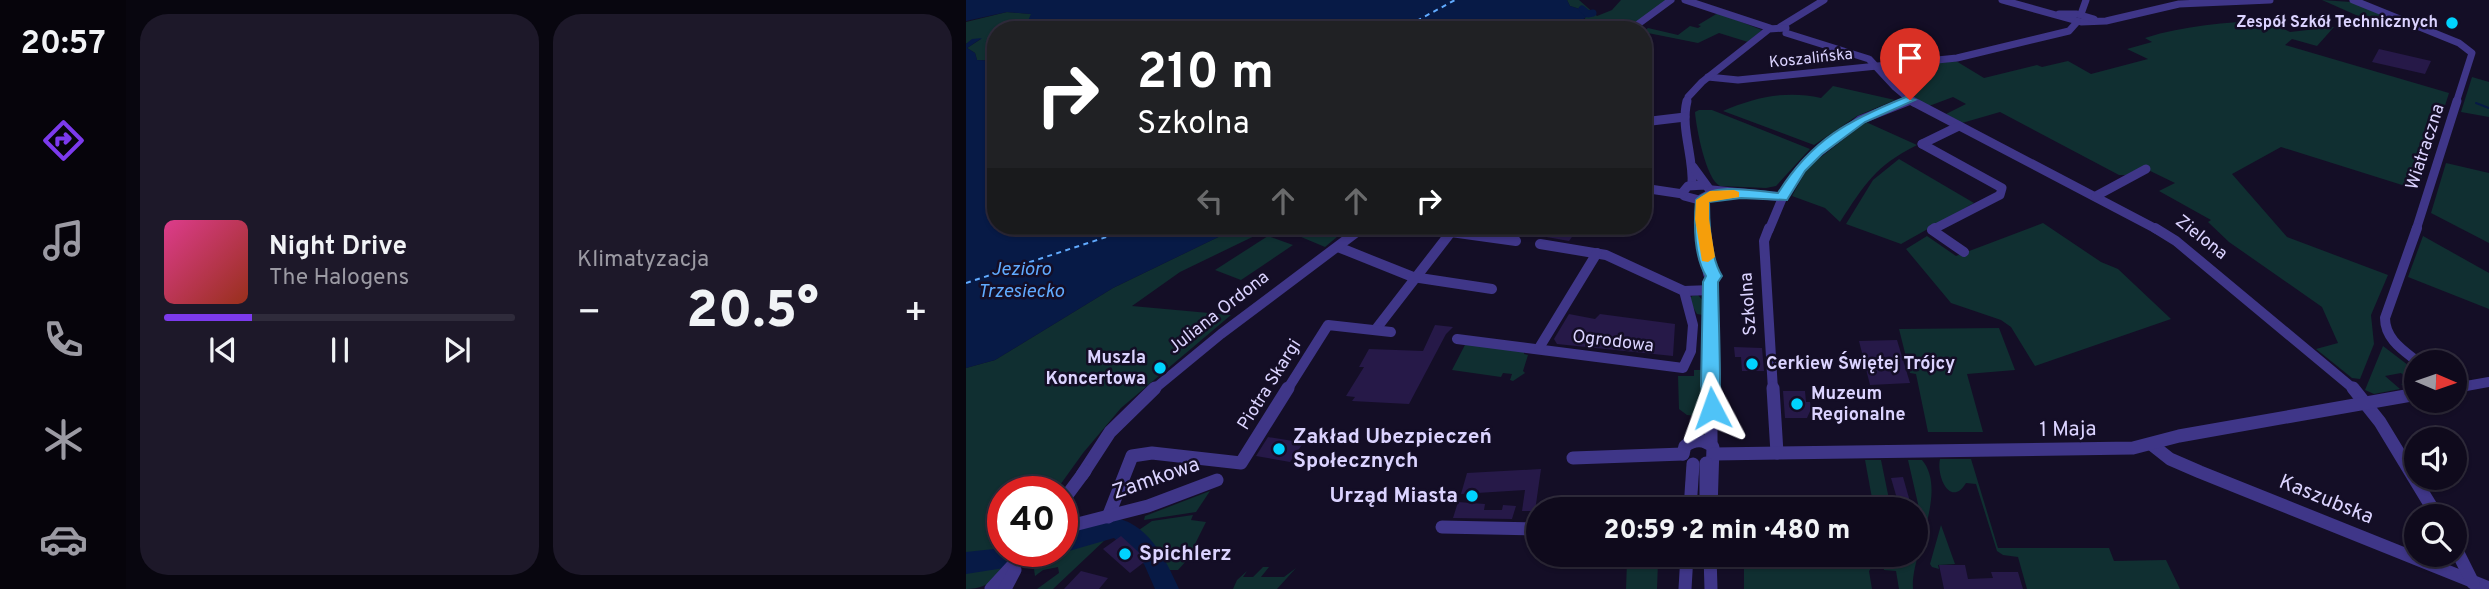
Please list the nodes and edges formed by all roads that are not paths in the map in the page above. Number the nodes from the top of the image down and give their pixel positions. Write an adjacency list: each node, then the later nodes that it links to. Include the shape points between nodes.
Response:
1 (1671, 0): 9 (street)
2 (1685, 0): 11 (street)
3 (1823, 0): 10 (street)
4 (2002, 0): 8 (street, via 2050,14)
5 (2086, 0): 8 (street)
6 (2270, 0): 8 (street, Koszalińska, via 2179,4 2103,21)
7 (2353, 0): 42 (street, Wiatraczna, via 2459,43 2472,53 2385,318 2389,337)
8 (2081, 16): 12 (street, Koszalińska, via 2069,31 1988,52)
9 (1642, 21)
10 (1785, 27): 11 (street); 12 (street, Zielona, via 1865,58)
11 (1771, 31): 13 (street)
12 (1876, 67): 13 (street, Koszalińska, via 1731,81); 14 (street, Zielona)
13 (1708, 77): 15 (street, via 1686,102)
14 (1910, 100): 17 (street, Zielona); 24 (street, Szkolna, via 1860,120 1818,151)
15 (1685, 117): 16 (street); 18 (street)
16 (1652, 121)
17 (1959, 126): 23 (street, Zielona); 32 (street, via 1922,144 2003,188 2000,195 1932,230)
18 (1693, 167): 21 (street); 22 (street)
19 (2146, 169): 23 (street)
20 (1652, 189): 21 (street)
21 (1687, 192): 22 (street); 22 (street); 25 (street)
22 (1707, 193): 24 (street); 25 (street)
23 (2096, 196): 47 (street, Zielona, via 2176,241)
24 (1782, 197): 49 (street, Szkolna, via 1762,249)
25 (1702, 219): 35 (street)
26 (1353, 235): 31 (street, Juliana Ordona)
27 (1448, 235): 34 (street)
28 (1473, 235): 29 (street)
29 (1516, 241)
30 (1540, 244): 33 (street)
31 (1338, 247): 34 (street); 53 (street, Juliana Ordona, via 1229,326 1146,396 1105,440 1101,455)
32 (1964, 252)
33 (1597, 253): 37 (street); 41 (street)
34 (1413, 277): 36 (street); 38 (street)
35 (1711, 286): 37 (street); 44 (street)
36 (1492, 289)
37 (1684, 291): 41 (street, Ogrodowa, via 1692,314 1690,359 1683,368)
38 (1376, 329): 39 (street); 52 (street, Piotra Skargi, via 1328,326)
39 (1391, 332)
40 (1457, 338): 41 (street, Ogrodowa)
41 (1539, 348)
42 (2404, 350)
43 (2489, 382): 45 (street)
44 (1710, 386): 50 (street, via 1712,408); 50 (street, via 1694,440 1685,446)
45 (2468, 386)
46 (2404, 396): 47 (street, 1 Maja)
47 (2367, 403): 48 (street, 1 Maja); 57 (street, Zielona)
48 (2151, 444): 49 (street, 1 Maja, via 2121,449); 67 (street, Kaszubska, via 2170,459)
49 (1777, 453): 50 (street, 1 Maja)
50 (1701, 456): 51 (street, 1 Maja); 55 (street); 56 (street)
51 (1573, 458)
52 (1241, 463): 58 (street, Zamkowa, via 1152,453 1132,456)
53 (1078, 480)
54 (1217, 480): 58 (street, Zamkowa)
55 (1692, 497)
56 (1707, 497)
57 (2430, 504)
58 (1108, 517): 59 (street, Zamkowa)
59 (1078, 522)
60 (1442, 527): 61 (street)
61 (1526, 529)
62 (1013, 567): 69 (street)
63 (1017, 567): 70 (street)
64 (1686, 567): 71 (street)
65 (1710, 567): 72 (street)
66 (2464, 567): 67 (street)
67 (2473, 585): 68 (street, Kaszubska)
68 (2489, 588)
69 (991, 589)
70 (1005, 589)
71 (1685, 589)
72 (1711, 589)

